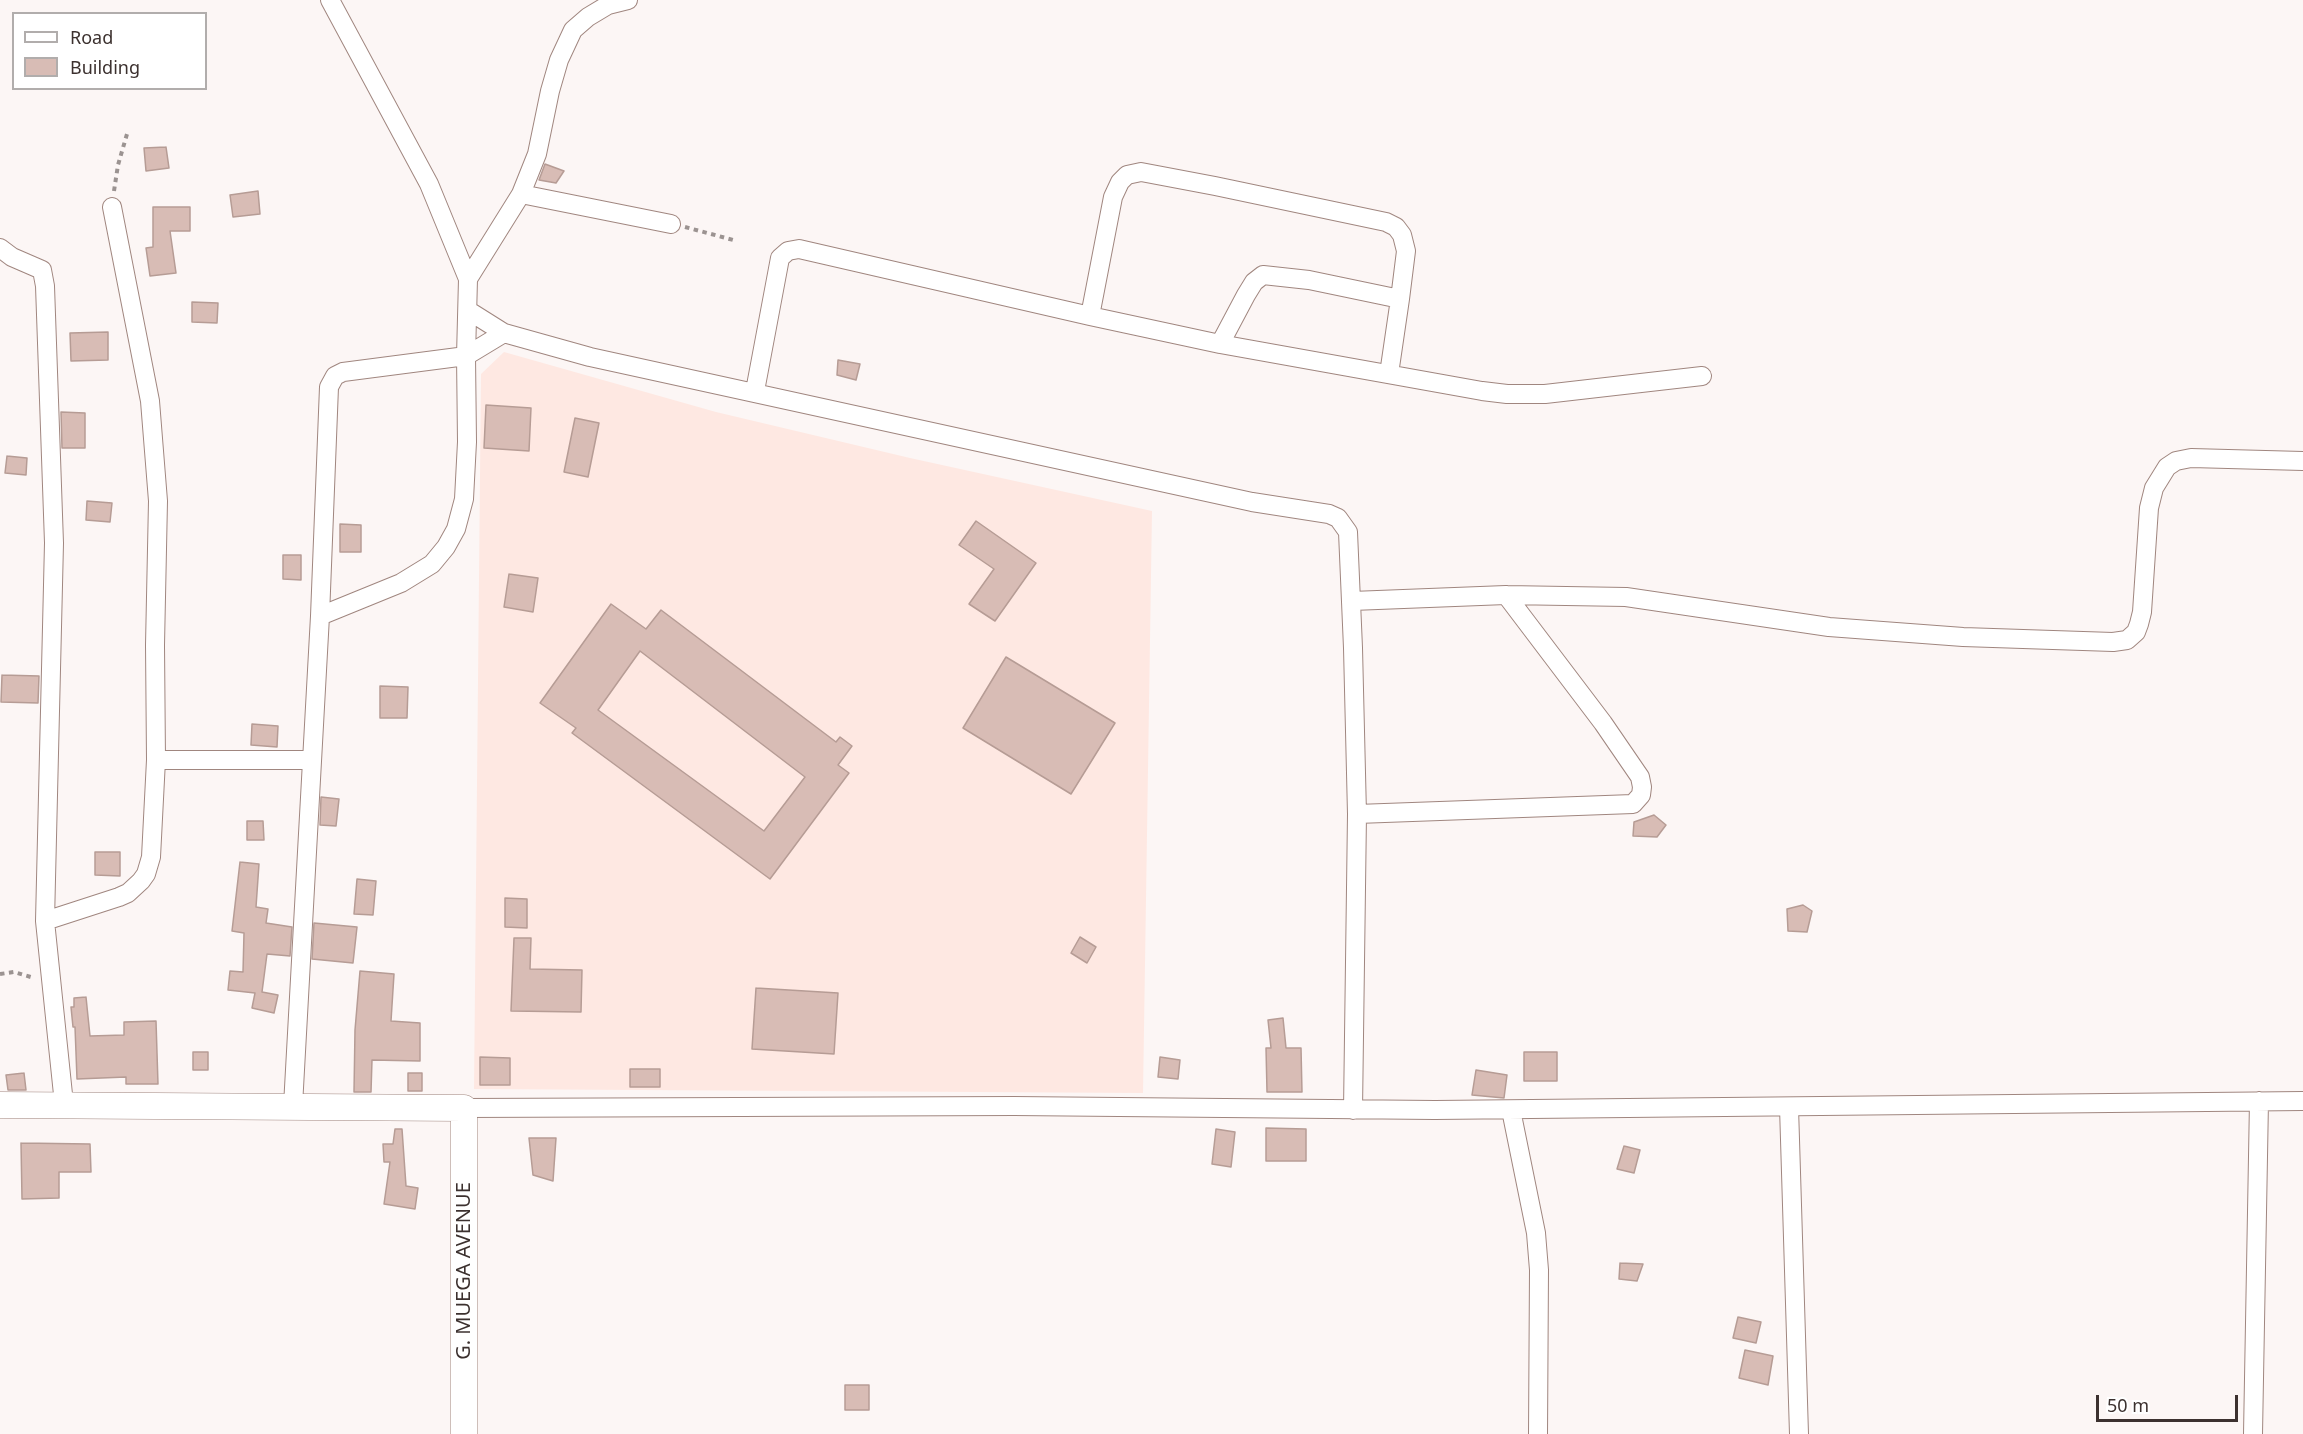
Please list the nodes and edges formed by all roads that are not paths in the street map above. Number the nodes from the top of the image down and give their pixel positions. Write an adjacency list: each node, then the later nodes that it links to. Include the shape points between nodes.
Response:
1 (330, 0): 7 (street, via 429,184)
2 (628, 0): 3 (street, via 608,5 573,30 559,60 537,154)
3 (521, 194): 5 (street); 7 (street)
4 (112, 207): 21 (street, via 150,400 158,501)
5 (671, 224)
6 (0, 248): 24 (street, via 42,270 45,286 54,543)
7 (468, 279): 9 (street)
8 (1400, 299): 10 (street, via 1406,251 1396,226 1140,171 1127,175 1113,197); 12 (street, via 1309,280 1263,275 1250,288); 14 (street)
9 (469, 312): 11 (street); 13 (street)
10 (1090, 316): 12 (street); 16 (street, via 799,249 788,251 780,258)
11 (504, 333): 13 (street); 16 (street, via 590,357)
12 (1220, 344): 14 (street)
13 (466, 356): 20 (street, via 464,499 456,529 446,547 416,576); 20 (street, via 335,376 329,387)
14 (1389, 375): 15 (street, via 1508,394 1545,394)
15 (1702, 376)
16 (754, 391): 19 (street, via 1251,502 1329,514 1338,518 1348,532)
17 (2303, 461): 18 (street, via 2191,458 2167,467 2154,488 2149,508 2142,612 2136,632 2127,640 1963,637 1840,628 1626,597)
18 (1506, 595): 19 (street); 23 (street, via 1640,777 1641,795 1633,804)
19 (1352, 601): 23 (street)
20 (320, 616): 22 (street)
21 (156, 760): 22 (street); 24 (street, via 151,857 141,881 119,897)
22 (311, 760): 29 (street)
23 (1357, 814): 32 (street)
24 (45, 921): 27 (street)
25 (2259, 1101): 26 (street); 30 (street); 37 (street)
26 (2303, 1101)
27 (64, 1104): 28 (street); 29 (street)
28 (0, 1105)
29 (293, 1106): 31 (street)
30 (1789, 1107): 33 (street); 36 (street)
31 (464, 1108): 32 (street, via 1036,1106); 34 (street, G. MUEGA AVENUE)
32 (1353, 1110): 33 (street)
33 (1511, 1110): 35 (street, via 1538,1252)
34 (464, 1434)
35 (1538, 1434)
36 (1799, 1434)
37 (2253, 1434)

